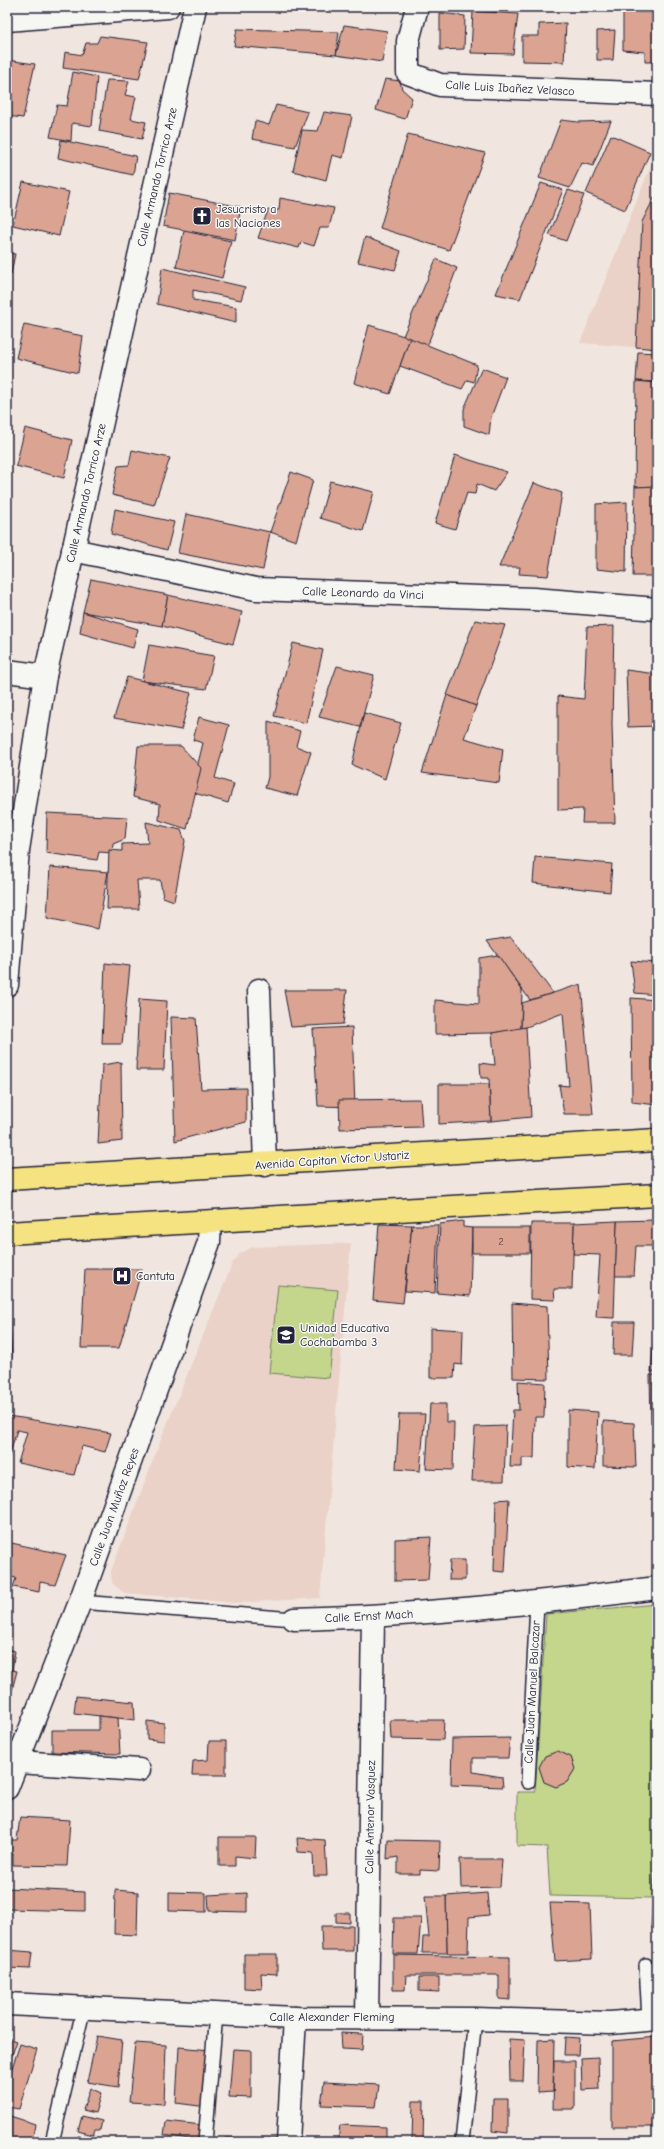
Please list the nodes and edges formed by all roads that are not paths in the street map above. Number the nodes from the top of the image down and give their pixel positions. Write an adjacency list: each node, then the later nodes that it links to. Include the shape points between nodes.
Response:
1 (168, 7): 4 (street)
2 (195, 7): 6 (street, Calle Armando Torrico Arze)
3 (417, 7): 5 (street, Calle Luis Ibañez Velasco, via 408,41 408,73 440,85)
4 (7, 20)
5 (657, 94)
6 (73, 550): 7 (street, Calle Leonardo da Vinci, via 256,589 534,600); 9 (street, Calle Armando Torrico Arze)
7 (657, 608)
8 (7, 671): 9 (street)
9 (45, 676): 10 (street, Calle Armando Torrico Arze, via 18,850)
10 (7, 985)
11 (259, 990): 13 (street)
12 (657, 1140): 13 (main road, Avenida Capitan Víctor Ustariz)
13 (265, 1165): 14 (main road, Avenida Capitan Víctor Ustariz)
14 (7, 1179)
15 (657, 1195): 16 (main road)
16 (210, 1222): 17 (main road); 19 (street, Calle Juan Muñoz Reyes, via 209,1242)
17 (7, 1233)
18 (657, 1588): 20 (street, Calle Ernst Mach)
19 (80, 1602): 22 (lane, Calle Ernst Mach); 23 (street, Calle Juan Muñoz Reyes)
20 (537, 1603): 21 (street, Calle Ernst Mach); 25 (lane, Calle Juan Manuel Balcazar)
21 (373, 1617): 22 (street, Calle Ernst Mach); 31 (street, Calle Antenor Vasquez)
22 (294, 1619)
23 (18, 1762): 24 (street); 26 (street, Calle Juan Muñoz Reyes)
24 (139, 1770)
25 (528, 1782)
26 (7, 1788)
27 (646, 1965): 34 (lane)
28 (7, 2004): 29 (street, Calle Alexander Fleming)
29 (84, 2007): 30 (street, Calle Alexander Fleming); 35 (lane)
30 (216, 2014): 32 (street, Calle Alexander Fleming); 36 (lane)
31 (367, 2017): 32 (street, Calle Alexander Fleming); 33 (street, Calle Alexander Fleming)
32 (295, 2018): 37 (street)
33 (475, 2019): 34 (street, Calle Alexander Fleming, via 610,2023); 38 (lane)
34 (653, 2019)
35 (52, 2142)
36 (205, 2142)
37 (288, 2142)
38 (462, 2142)

